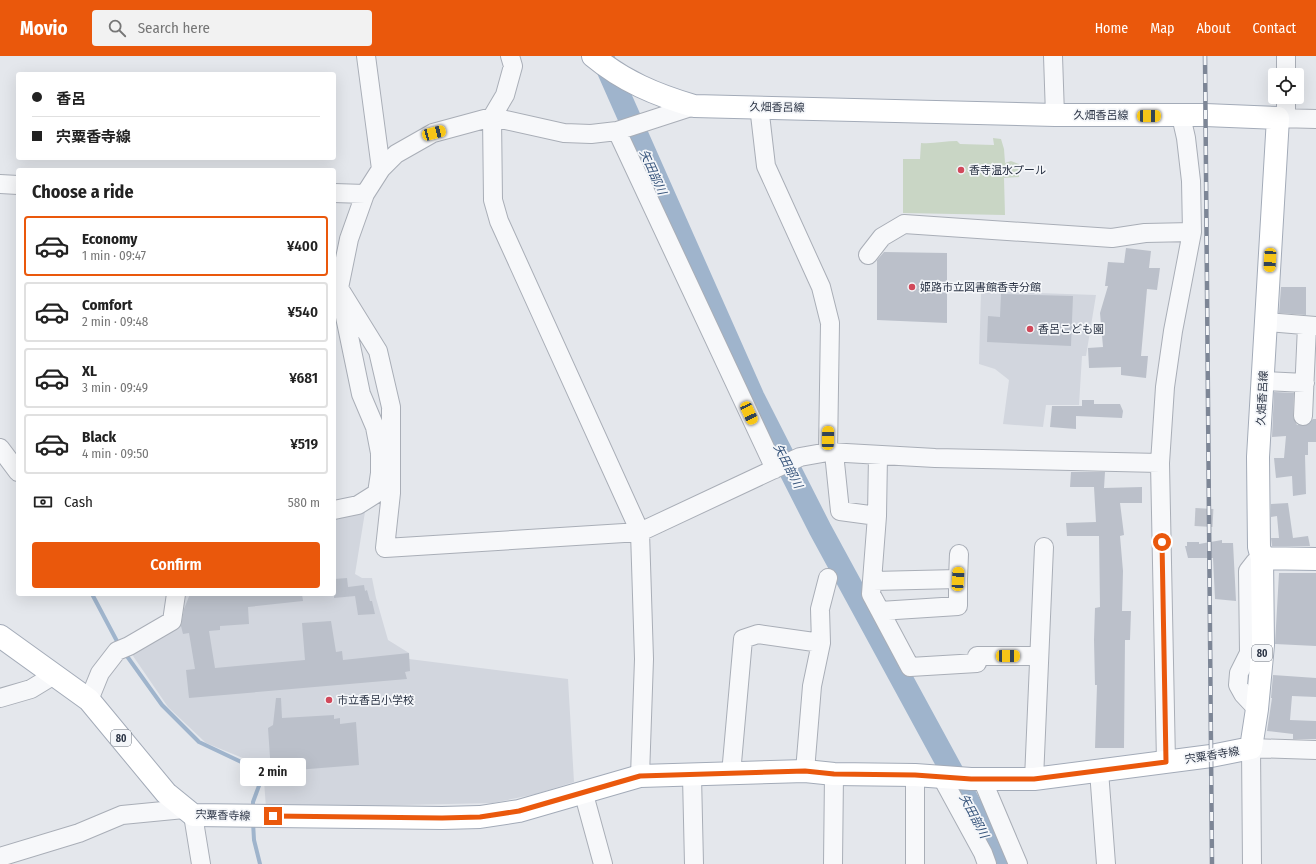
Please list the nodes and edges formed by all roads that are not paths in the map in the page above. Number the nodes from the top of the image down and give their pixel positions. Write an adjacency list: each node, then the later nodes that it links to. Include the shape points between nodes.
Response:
1 (366, 56): 16 (street)
2 (510, 56): 12 (street, via 512,66 505,96)
3 (594, 56): 8 (main road, 久畑香呂線, via 639,87)
4 (1053, 56): 10 (street)
5 (1286, 56): 6 (street)
6 (1286, 68)
7 (1285, 104): 13 (street)
8 (694, 106): 9 (main road, 久畑香呂線); 15 (street)
9 (759, 106): 10 (main road, 久畑香呂線); 30 (street, via 766,166 821,287 830,323)
10 (1055, 115): 11 (main road, 久畑香呂線)
11 (1181, 116): 13 (main road, 久畑香呂線); 21 (street, via 1191,180)
12 (492, 117): 15 (street, via 564,133 591,134); 16 (street, via 434,133 396,154); 38 (street, via 494,200 499,221)
13 (1282, 118): 14 (street); 24 (main road, 久畑香呂線)
14 (1316, 119)
15 (617, 131): 34 (street)
16 (381, 169): 20 (street)
17 (0, 184): 18 (street)
18 (16, 185)
19 (336, 193): 20 (street)
20 (365, 194): 23 (street, via 349,239)
21 (1192, 232): 22 (street, via 1145,232 1112,238 904,224 882,237); 32 (street, via 1165,387)
22 (868, 255)
23 (339, 288): 35 (street, via 361,394 378,440 380,473); 40 (street, via 378,351 391,407 391,493)
24 (1266, 322): 25 (street); 26 (main road, 久畑香呂線)
25 (1312, 326): 27 (street)
26 (1263, 381): 27 (street); 42 (main road, 久畑香呂線, via 1258,457 1259,547)
27 (1305, 382): 28 (street)
28 (1303, 416)
29 (0, 448): 33 (street)
30 (831, 452): 31 (street); 34 (street, via 800,457); 37 (street, via 840,511)
31 (878, 455): 32 (street); 37 (street)
32 (1160, 463): 57 (street)
33 (16, 469)
34 (775, 469): 38 (street)
35 (377, 493): 36 (street, via 358,505); 40 (street, via 382,512)
36 (336, 510)
37 (878, 516): 46 (street)
38 (640, 532): 40 (street); 63 (street, via 644,659)
39 (1044, 547): 51 (street)
40 (385, 548)
41 (959, 554): 45 (street)
42 (1262, 558): 43 (main road); 55 (main road, 宍粟香寺線 / 80, via 1263,645)
43 (1316, 559)
44 (828, 578): 50 (street, via 820,609)
45 (958, 579): 46 (street); 48 (street, via 958,606)
46 (873, 582): 48 (street, via 871,594)
47 (176, 596): 54 (street, via 172,621 123,648 100,673)
48 (880, 611): 51 (street, via 910,667 978,663 977,656)
49 (0, 636): 52 (main road, 宍粟香寺線 / 80)
50 (822, 643): 58 (street, via 812,686); 60 (street, via 758,634 743,639)
51 (1039, 656): 67 (street)
52 (54, 674): 53 (street, via 31,689); 54 (main road, 宍粟香寺線 / 80)
53 (0, 698)
54 (89, 700): 69 (main road, 宍粟香寺線 / 80, via 166,794)
55 (1251, 748): 56 (street); 57 (main road, 宍粟香寺線); 79 (street)
56 (1316, 750)
57 (1166, 762): 59 (main road, 宍粟香寺線)
58 (805, 771): 60 (main road, 宍粟香寺線); 61 (main road, 宍粟香寺線)
59 (1099, 771): 67 (main road, 宍粟香寺線); 78 (street)
60 (731, 774): 64 (main road, 宍粟香寺線)
61 (834, 774): 62 (main road, 宍粟香寺線); 74 (street)
62 (915, 775): 65 (main road, 宍粟香寺線); 75 (street)
63 (640, 776): 64 (main road, 宍粟香寺線); 68 (main road, 宍粟香寺線)
64 (692, 776): 73 (street)
65 (940, 776): 66 (main road, 宍粟香寺線); 76 (street)
66 (976, 779): 67 (main road, 宍粟香寺線); 77 (street)
67 (1034, 779)
68 (583, 791): 69 (main road, 宍粟香寺線, via 519,811 480,817 252,816); 72 (street)
69 (188, 812): 70 (street, via 122,815 79,833); 71 (street)
70 (0, 857)
71 (201, 864)
72 (603, 864)
73 (694, 864)
74 (833, 864)
75 (914, 864)
76 (987, 864)
77 (1018, 864)
78 (1106, 864)
79 (1252, 864)

